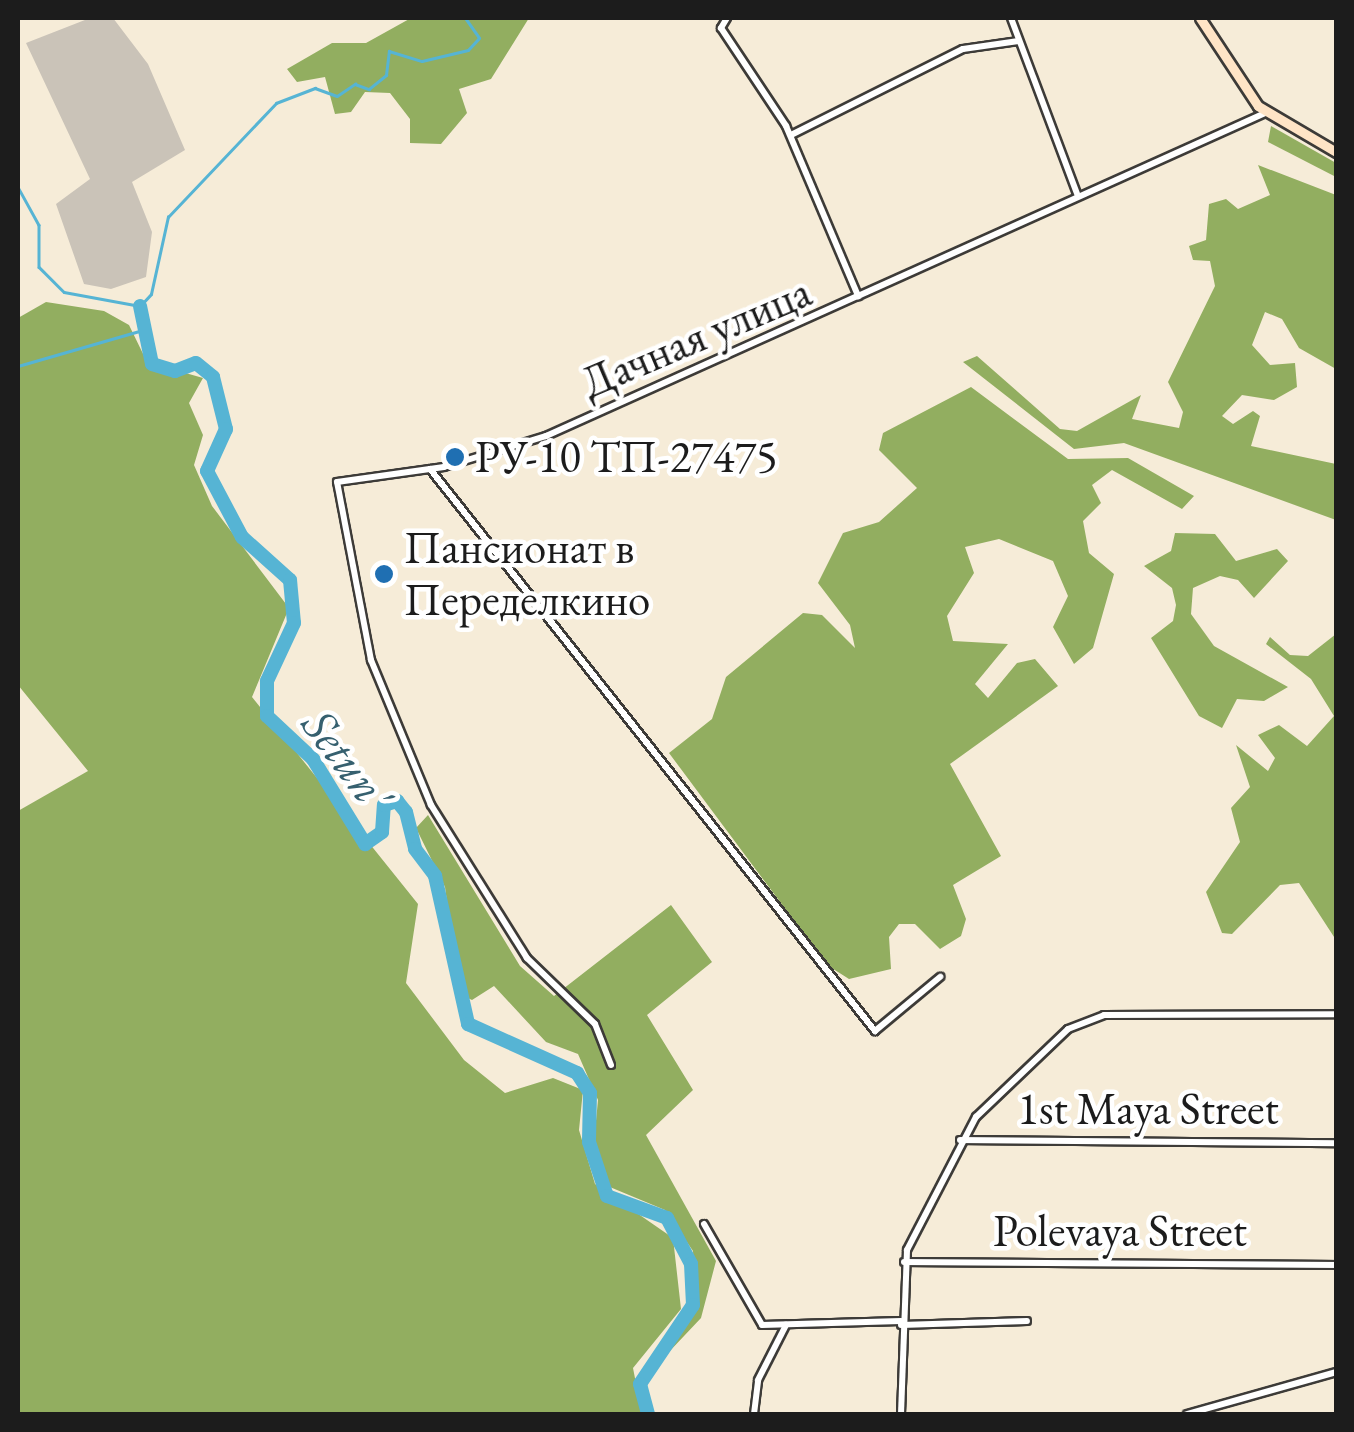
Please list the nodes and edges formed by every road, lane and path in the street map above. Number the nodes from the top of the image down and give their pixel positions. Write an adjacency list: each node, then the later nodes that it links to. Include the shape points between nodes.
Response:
1 (727, 18): 6 (street, via 721,28)
2 (1011, 18): 4 (street)
3 (1200, 18): 5 (main road)
4 (1018, 41): 6 (street, via 963,49); 8 (street)
5 (1266, 113): 7 (main road); 8 (street, Дачная улица)
6 (790, 135): 9 (street)
7 (1336, 152)
8 (1077, 194): 9 (street, Дачная улица)
9 (858, 296): 10 (street, Дачная улица, via 852,306 546,436)
10 (430, 468): 11 (street, via 878,1034); 13 (street, Дачная улица, via 337,482 372,660 431,805 527,958 595,1024)
11 (940, 977)
12 (1336, 1014): 14 (street, via 1086,1018)
13 (611, 1065)
14 (960, 1140): 15 (street, 1st Maya Street); 17 (street)
15 (1336, 1143)
16 (704, 1224): 21 (street, via 756,1321)
17 (904, 1262): 18 (street, Polevaya Street); 20 (street)
18 (1336, 1265)
19 (1027, 1320): 20 (street)
20 (901, 1323): 21 (street); 24 (street)
21 (787, 1324): 23 (street, via 758,1380)
22 (1336, 1372): 25 (street)
23 (754, 1414)
24 (901, 1414)
25 (1187, 1414)

